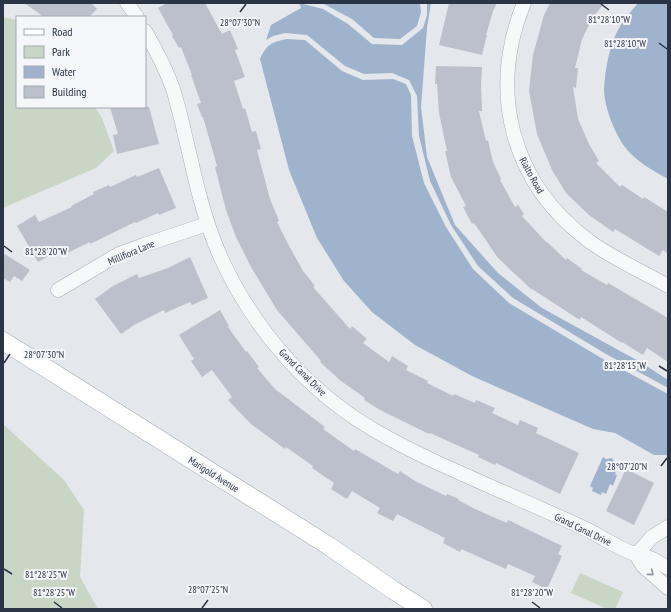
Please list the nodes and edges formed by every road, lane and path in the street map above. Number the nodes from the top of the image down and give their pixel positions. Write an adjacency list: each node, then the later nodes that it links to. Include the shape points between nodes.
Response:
1 (127, 3): 3 (street)
2 (524, 3): 6 (street, Rialto Road, via 514,32 507,81 512,128 533,181 550,204 578,233 600,249)
3 (136, 16)
4 (146, 33): 5 (street, Grand Canal Drive, via 174,91)
5 (207, 224): 7 (street, Millifiora Lane, via 119,254); 10 (street, Grand Canal Drive, via 231,278 266,332 294,366 336,404 374,430 411,449 590,531)
6 (668, 286)
7 (58, 290)
8 (3, 341): 13 (main road, Marigold Avenue, via 329,546)
9 (668, 527): 10 (street, via 652,537)
10 (636, 555): 11 (street, Grand Canal Drive, via 648,557); 12 (street, Grand Canal Drive, one-way to 12, via 643,566)
11 (668, 568)
12 (668, 588)
13 (423, 609)

